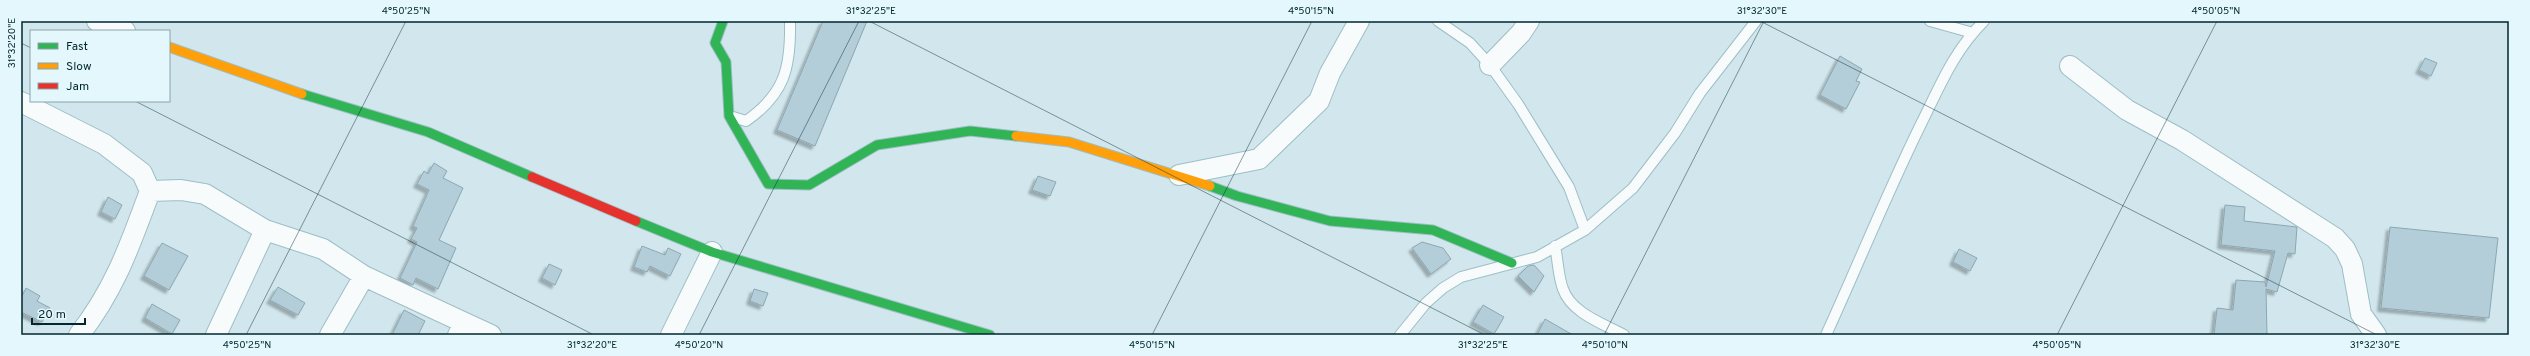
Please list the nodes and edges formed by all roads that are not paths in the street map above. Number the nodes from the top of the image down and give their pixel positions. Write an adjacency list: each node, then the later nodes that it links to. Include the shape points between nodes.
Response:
1 (97, 21): 11 (street)
2 (723, 21): 17 (street, via 715,43 726,62)
3 (790, 21): 17 (lane, via 790,48 780,85 765,108 746,121)
4 (1359, 21): 18 (street, via 1330,73 1319,101 1259,159)
5 (1438, 21): 10 (lane)
6 (1529, 21): 14 (street, via 1522,33)
7 (1756, 21): 21 (lane, via 1633,188)
8 (1930, 21): 12 (lane)
9 (1984, 21): 12 (lane)
10 (1448, 24): 14 (lane)
11 (122, 30)
12 (1972, 33): 35 (lane, via 1958,50 1888,191)
13 (170, 47): 23 (street, via 292,91 428,132)
14 (1490, 65): 21 (lane, via 1518,104 1569,187)
15 (2070, 66): 36 (street, via 2127,110 2182,140 2335,238 2345,249 2352,264 2361,314)
16 (21, 102): 19 (street, via 104,144 142,173)
17 (729, 116): 18 (street, via 768,184 809,185 877,145 970,131 1069,142)
18 (1179, 175): 24 (street, via 1237,196 1330,221 1433,230)
19 (150, 191): 20 (street, via 181,190 205,194); 27 (street, via 123,265 99,309)
20 (265, 230): 25 (street, via 323,249); 28 (street)
21 (1585, 230): 22 (lane)
22 (1555, 246): 24 (lane, via 1537,257); 34 (lane, via 1563,290 1571,303 1587,315)
23 (712, 252): 31 (street); 32 (street, via 877,304)
24 (1512, 263): 33 (lane, via 1461,277 1443,288 1426,303)
25 (364, 276): 26 (street); 29 (street)
26 (461, 329): 30 (street)
27 (79, 335)
28 (216, 335)
29 (330, 335)
30 (491, 335)
31 (671, 335)
32 (990, 335)
33 (1400, 335)
34 (1624, 335)
35 (1826, 335)
36 (2376, 335)

